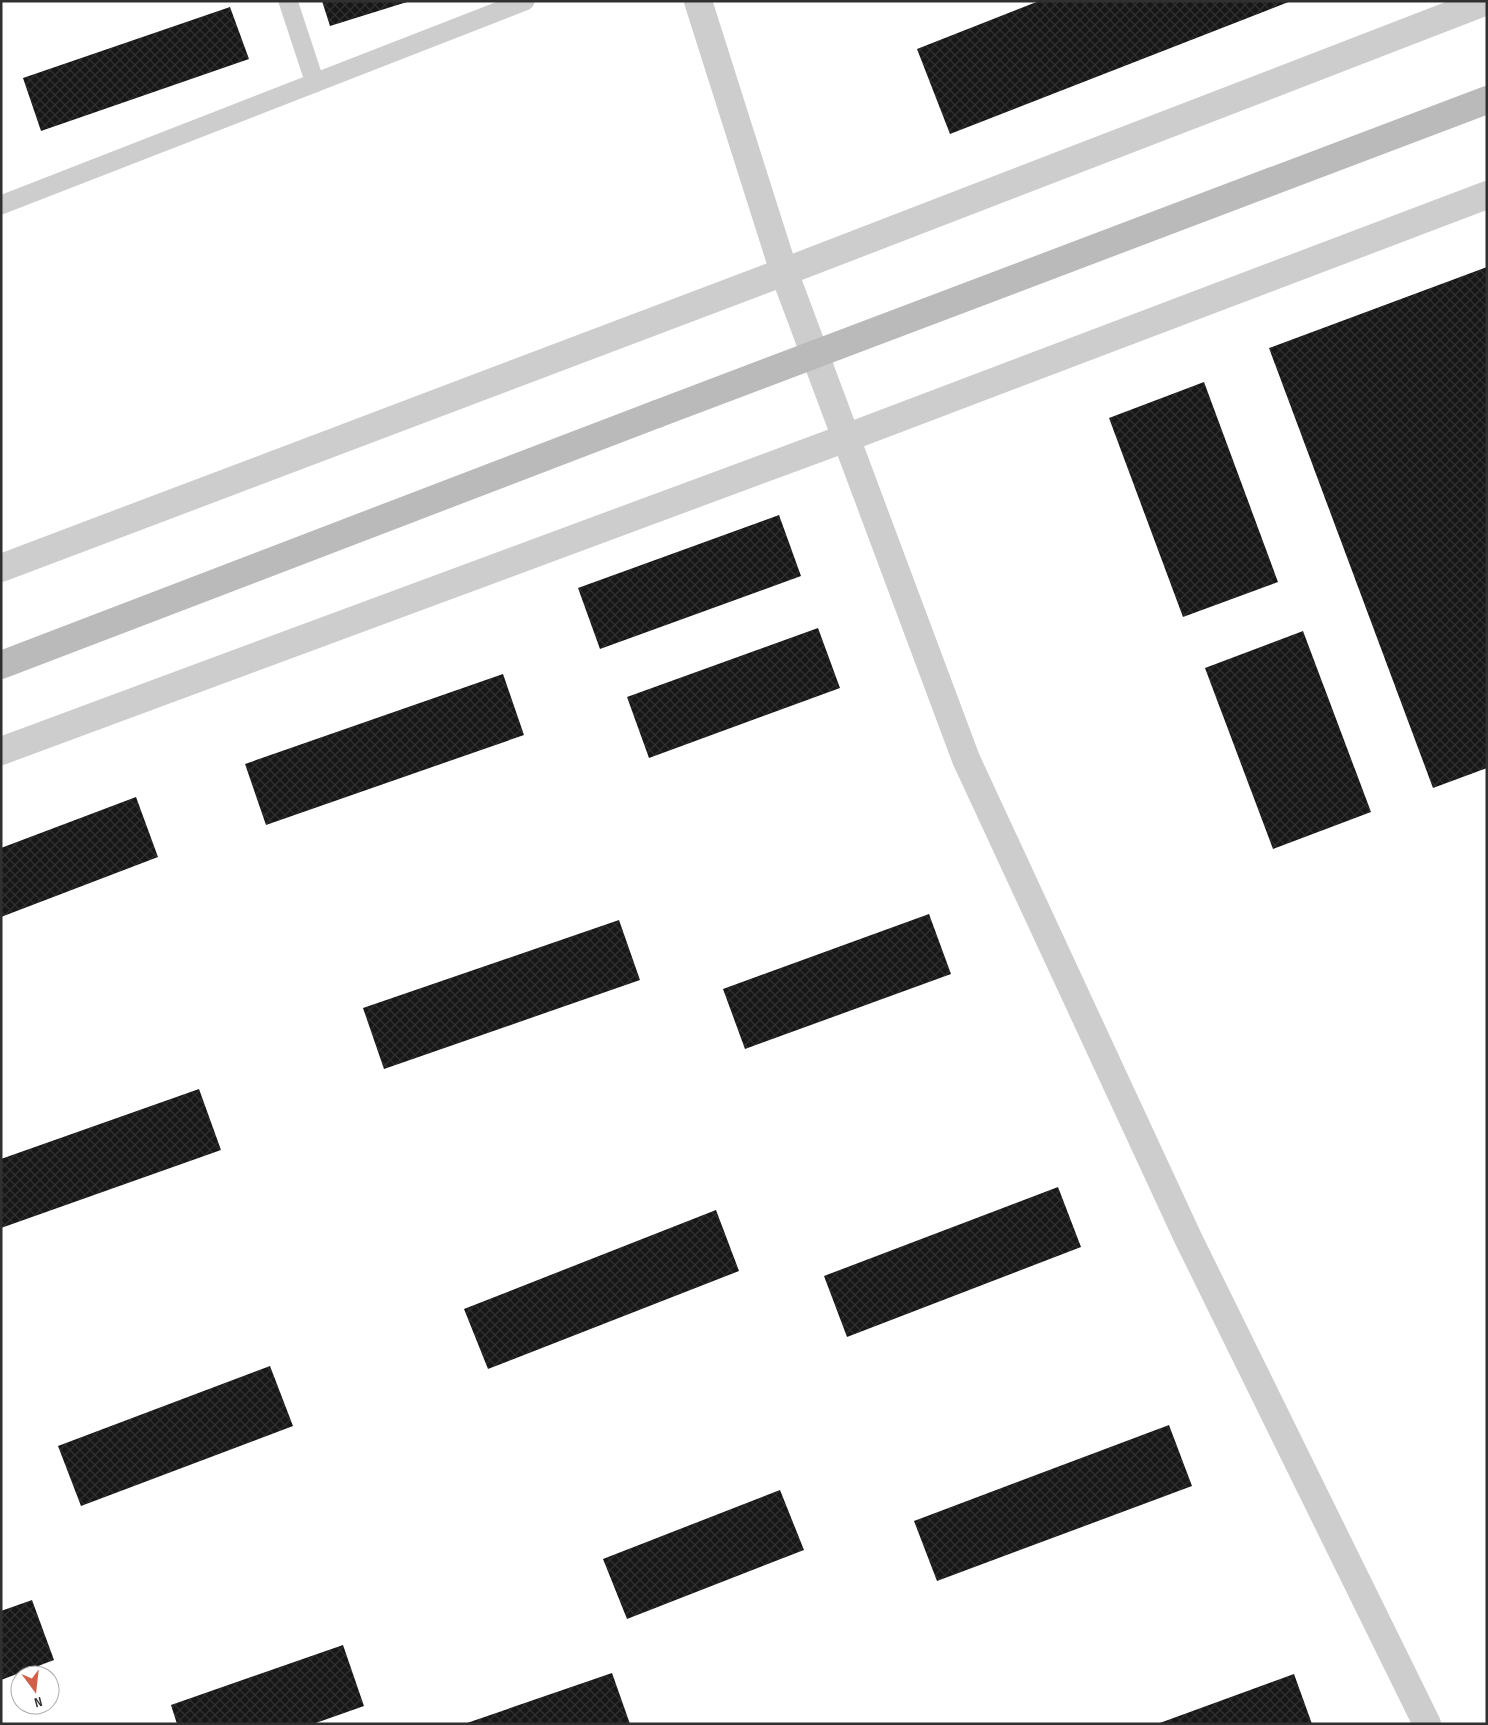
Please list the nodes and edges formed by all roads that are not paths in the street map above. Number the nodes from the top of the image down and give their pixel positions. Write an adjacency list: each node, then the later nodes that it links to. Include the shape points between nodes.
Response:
1 (288, 1): 5 (lane)
2 (525, 1): 5 (lane)
3 (698, 1): 9 (street)
4 (1487, 2): 9 (street)
5 (315, 83): 8 (lane)
6 (1487, 100): 12 (main road, bridge)
7 (1487, 195): 10 (street)
8 (1, 205)
9 (784, 272): 10 (street); 11 (street)
10 (846, 438): 13 (street); 14 (street, via 966,759 1188,1238)
11 (1, 568)
12 (1, 664)
13 (1, 751)
14 (1427, 1724)

